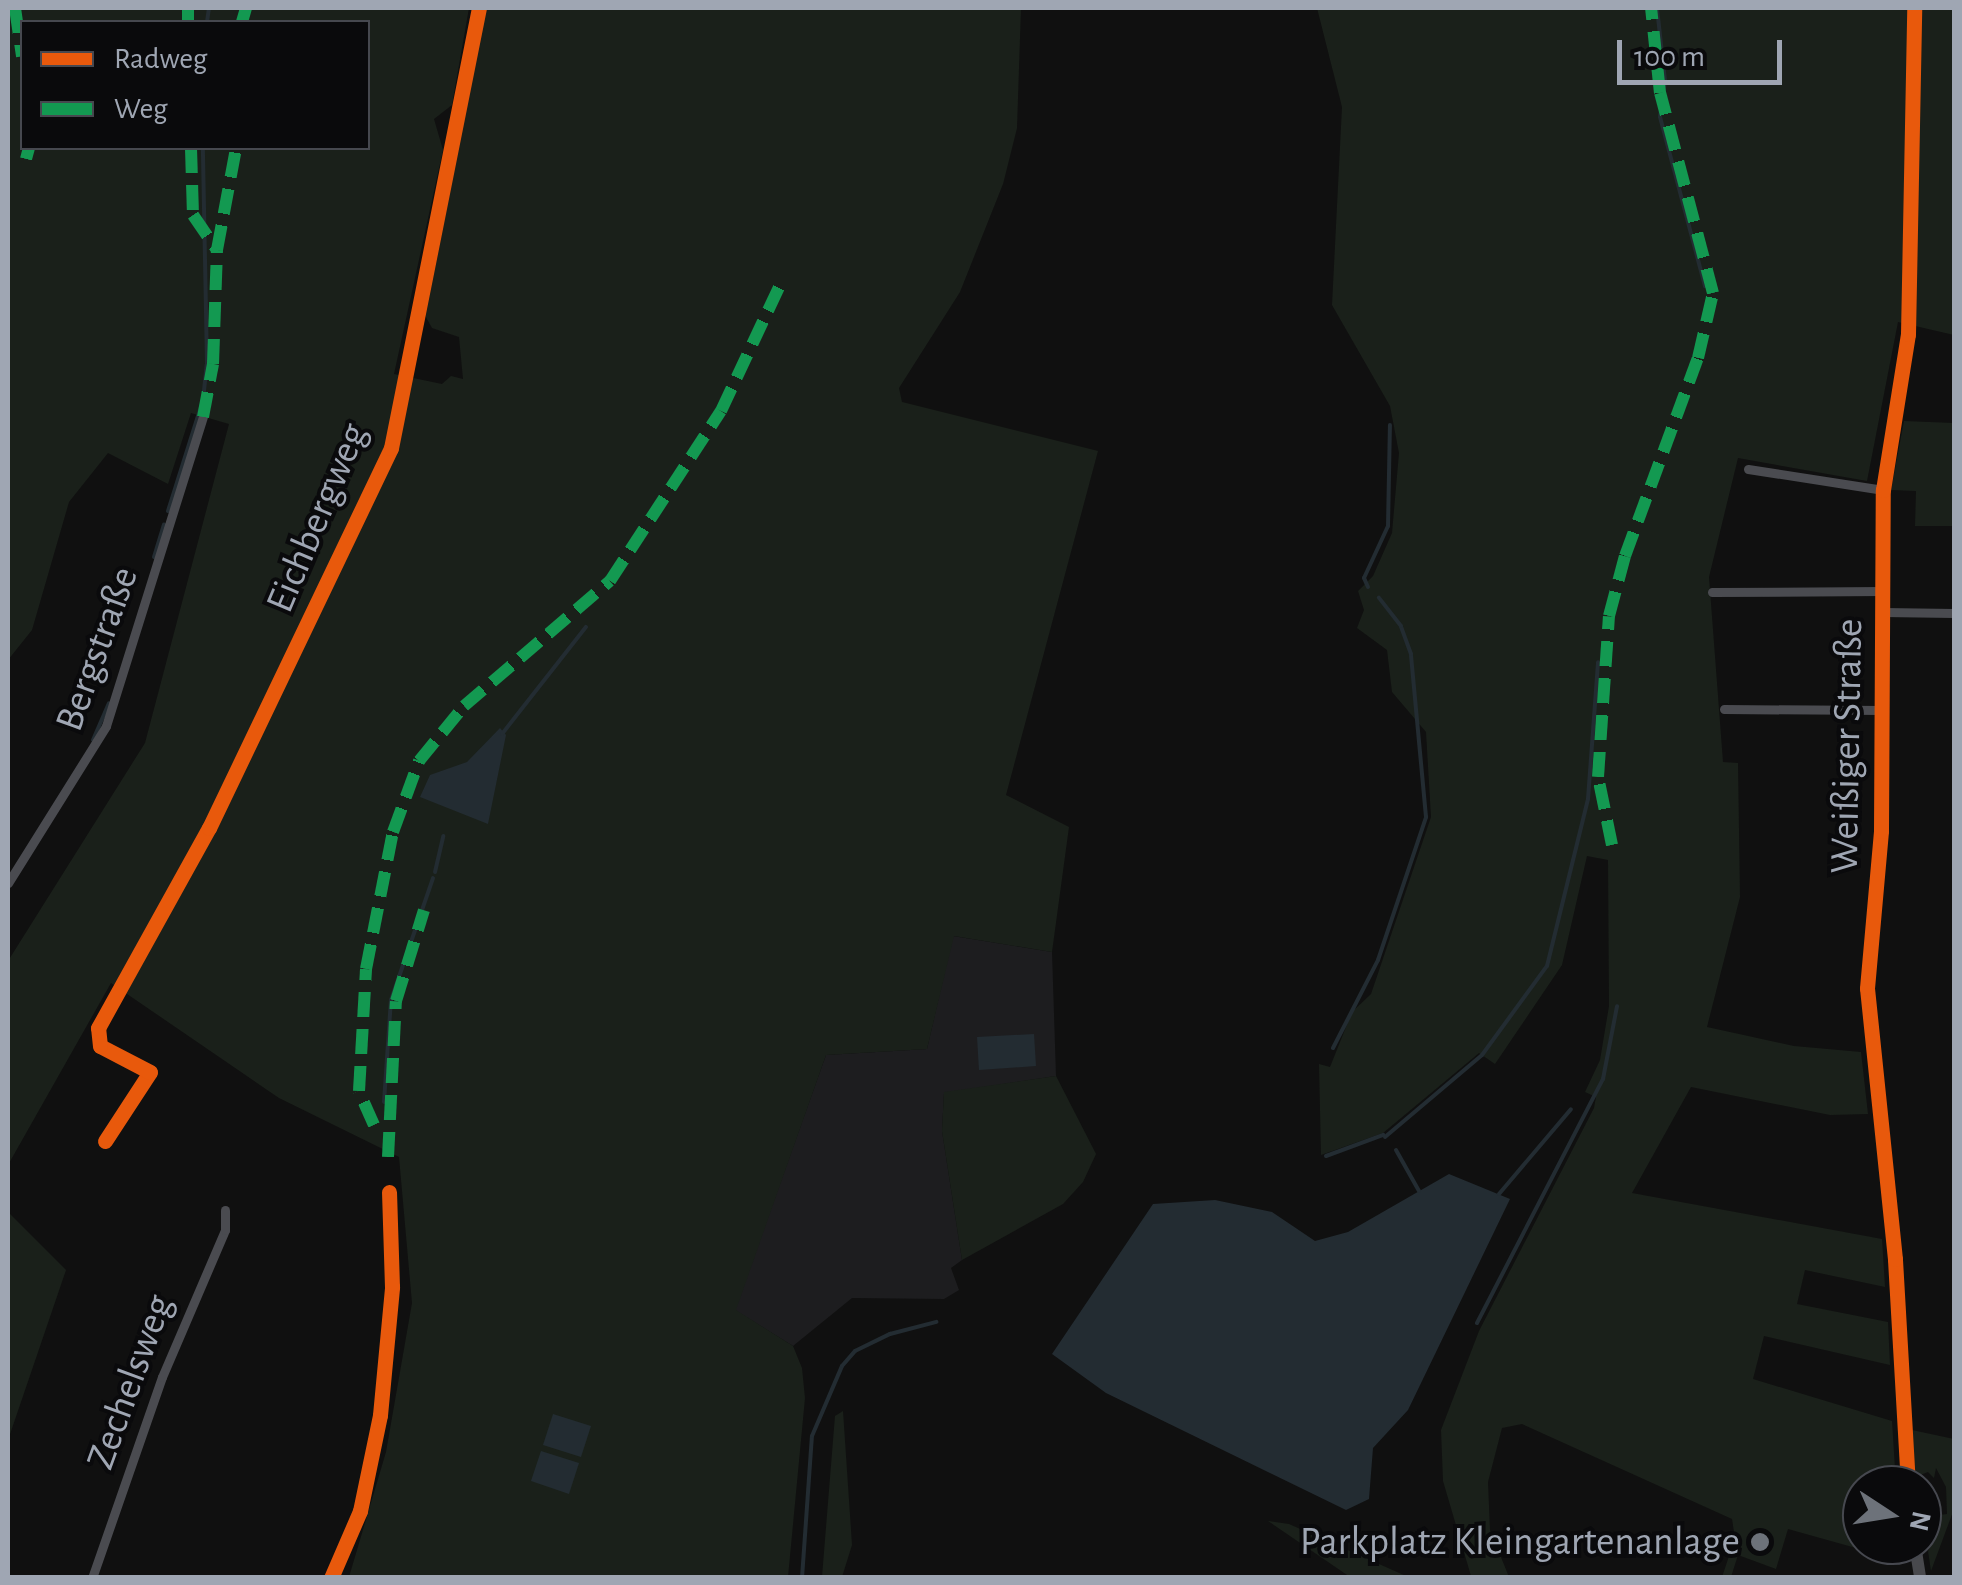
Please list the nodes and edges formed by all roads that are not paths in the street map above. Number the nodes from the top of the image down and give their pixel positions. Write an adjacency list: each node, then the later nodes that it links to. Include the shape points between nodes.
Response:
1 (479, 8): 13 (street, Eichbergweg, via 391,448 210,828 98,1038 100,1046 147,1068 149,1078)
2 (1914, 8): 5 (street, Weißiger Straße, via 1908,334)
3 (203, 417): 12 (street, Bergstraße, via 106,726)
4 (1748, 469): 5 (street)
5 (1883, 490): 6 (street, Weißiger Straße)
6 (1883, 591): 7 (street, Weißiger Straße); 8 (street, Weißiger Straße)
7 (1712, 592)
8 (1883, 612): 9 (street); 11 (street, Weißiger Straße)
9 (1954, 612)
10 (1724, 708): 11 (street, Weißiger Straße)
11 (1883, 710): 16 (street, Weißiger Straße, via 1867,988 1895,1259)
12 (8, 883)
13 (105, 1141)
14 (389, 1192): 18 (street, via 392,1287 380,1414 360,1511)
15 (226, 1210): 17 (street, Zechelsweg, via 225,1230 162,1377)
16 (1907, 1465)
17 (92, 1578)
18 (331, 1578)

